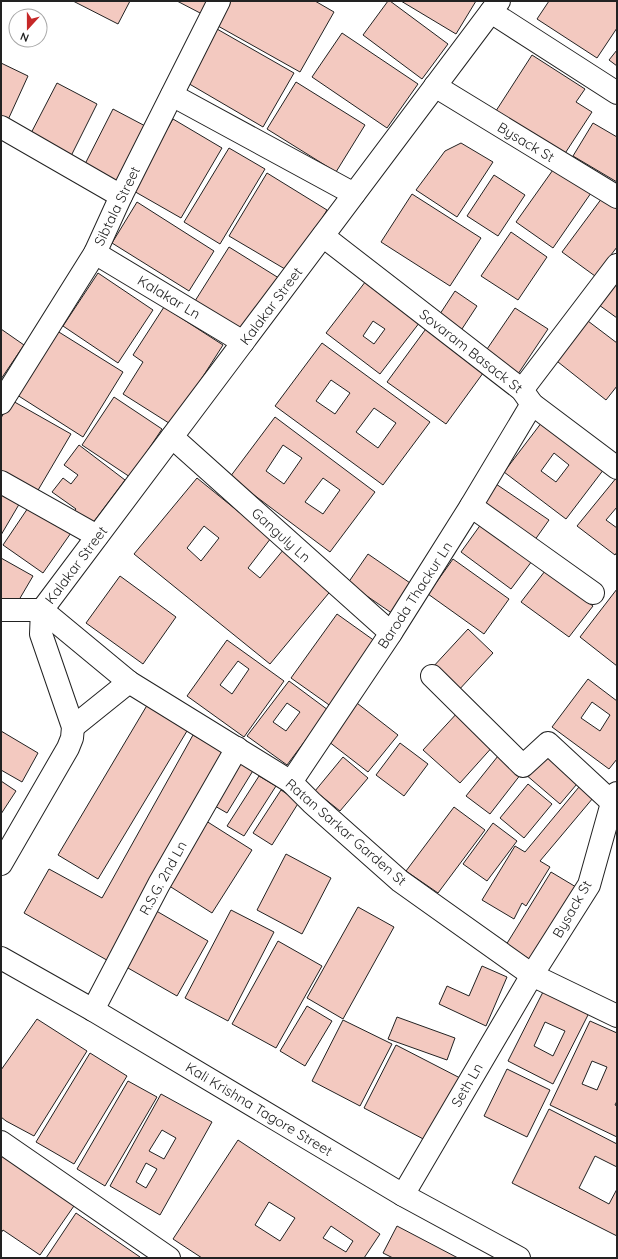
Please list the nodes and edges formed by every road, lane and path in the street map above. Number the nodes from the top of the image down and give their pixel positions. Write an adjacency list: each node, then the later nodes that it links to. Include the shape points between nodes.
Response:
1 (219, 1): 5 (main road, Sibtala Street)
2 (495, 7): 3 (main road, Kalakar Street); 4 (main road)
3 (435, 86): 7 (main road, Kalakar Street); 9 (main road, Bysack St)
4 (617, 93)
5 (172, 95): 7 (main road); 8 (main road, Sibtala Street)
6 (1, 127): 8 (main road)
7 (354, 194): 10 (main road, Kalakar Street)
8 (121, 196): 11 (main road, Sibtala Street)
9 (617, 197)
10 (323, 236): 13 (main road, Kalakar Street); 14 (main road, Sovaram Basack St)
11 (94, 252): 13 (main road, Kalakar Ln); 15 (main road, Sibtala Street)
12 (617, 265): 14 (main road, Baroda Thackur Ln)
13 (243, 342): 16 (main road, Kalakar Street)
14 (527, 397): 17 (main road, Sovaram Basack St); 19 (main road, Baroda Thackur Ln)
15 (1, 403)
16 (172, 437): 20 (main road, Kalakar Street); 24 (main road, Ganguly Ln)
17 (617, 468)
18 (1, 482): 20 (main road)
19 (471, 506): 21 (main road); 24 (main road, Baroda Thackur Ln)
20 (97, 536): 23 (main road, Kalakar Street)
21 (593, 593)
22 (1, 610): 23 (main road)
23 (42, 610): 26 (main road, Ratan Sarkar Garden St); 27 (main road, via 41,634)
24 (391, 633): 29 (main road, Baroda Thackur Ln)
25 (432, 676): 30 (main road, via 523,766 548,744)
26 (129, 682): 27 (main road); 28 (main road, Ratan Sarkar Garden St)
27 (73, 727): 31 (main road, via 68,748)
28 (237, 748): 29 (main road, Ratan Sarkar Garden St); 34 (main road, R.S.G. 2nd Ln, via 159,884)
29 (291, 782): 33 (main road, Ratan Sarkar Garden St, via 400,881)
30 (615, 801): 33 (main road, Bysack St, via 589,885)
31 (1, 864)
32 (4, 967): 34 (main road, Kali Krishna Tagore Street)
33 (532, 975): 35 (main road, Ratan Sarkar Garden St); 37 (main road, Seth Ln)
34 (93, 1010): 37 (main road, Kali Krishna Tagore Street)
35 (617, 1016)
36 (1, 1142): 38 (main road)
37 (403, 1195): 39 (main road, Kali Krishna Tagore Street)
38 (161, 1256)
39 (519, 1258)

